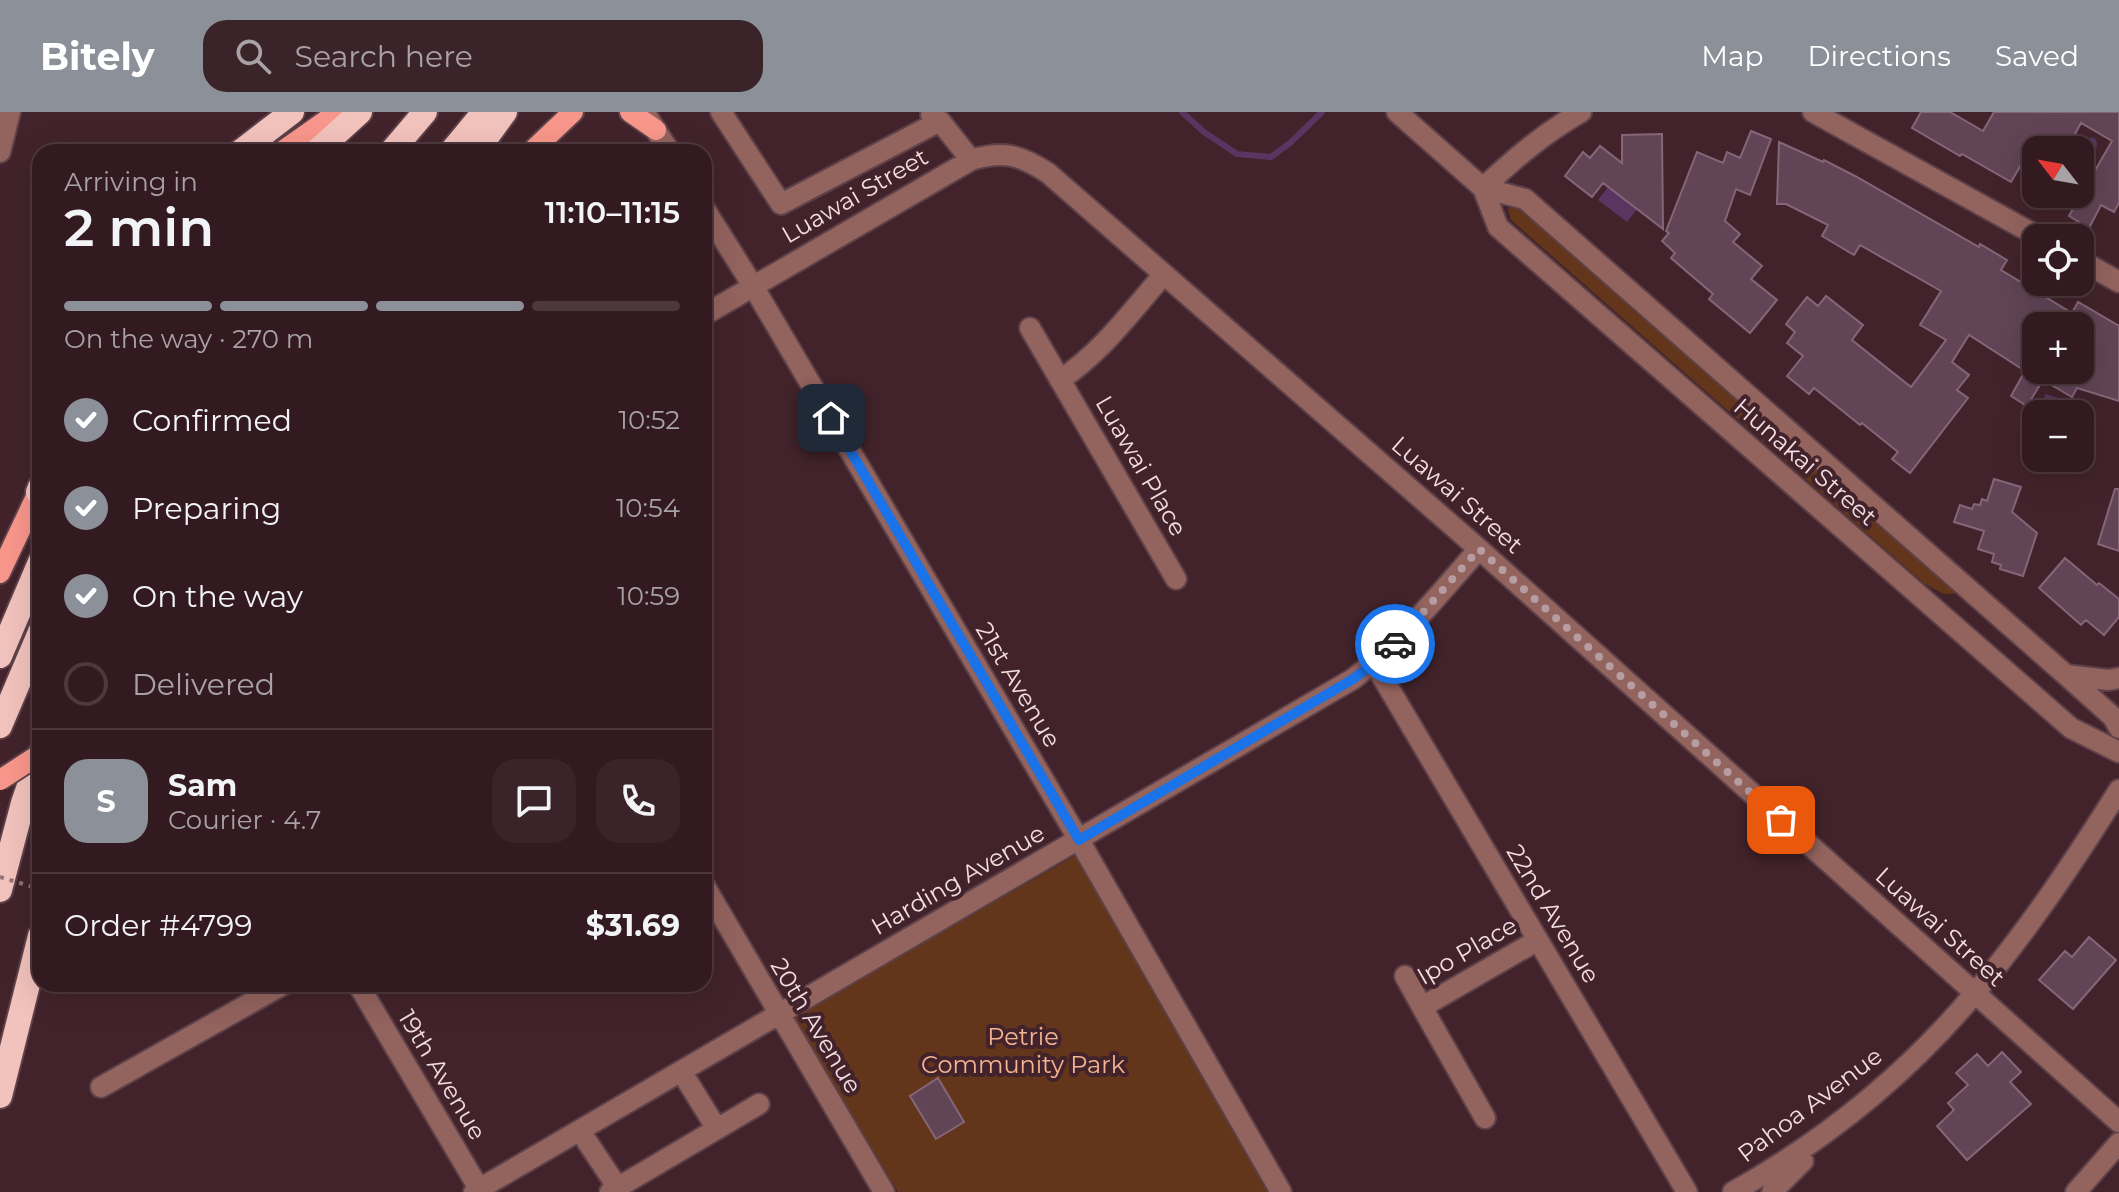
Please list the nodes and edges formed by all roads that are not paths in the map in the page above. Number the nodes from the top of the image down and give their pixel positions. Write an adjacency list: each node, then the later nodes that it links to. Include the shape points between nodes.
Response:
1 (10, 112): 27 (street)
2 (338, 112): 19 (main road)
3 (360, 112): 20 (highway)
4 (425, 112): 21 (highway)
5 (484, 112): 22 (highway)
6 (505, 112): 23 (highway)
7 (557, 112): 24 (main road)
8 (573, 112): 25 (main road)
9 (630, 112): 17 (main road)
10 (645, 112): 17 (street)
11 (721, 112): 16 (street, via 781,204)
12 (1397, 112): 29 (street, Hunakai Street)
13 (1581, 112): 29 (street, via 1522,152)
14 (1813, 112): 31 (street)
15 (288, 114): 18 (highway)
16 (934, 117): 28 (street)
17 (656, 130): 26 (street)
18 (250, 144)
19 (292, 144)
20 (325, 144)
21 (397, 144)
22 (458, 144)
23 (482, 144)
24 (537, 144)
25 (539, 144)
26 (665, 144)
27 (0, 152)
28 (971, 160): 33 (street, Luawai Street, via 1005,154 1034,164); 35 (street, Luawai Street)
29 (1483, 188): 47 (street, Hunakai Street, via 1525,199); 51 (street, Hunakai Street, via 1498,227 2071,728)
30 (712, 221): 35 (street, 21st Avenue)
31 (2022, 228)
32 (2094, 268): 34 (street)
33 (1164, 274): 38 (street, via 1099,349); 40 (street, Luawai Street)
34 (2119, 282)
35 (753, 286): 36 (street, Luawai Street); 56 (street, 21st Avenue)
36 (712, 310)
37 (1030, 328): 38 (street, Luawai Place)
38 (1060, 380): 42 (street, Luawai Place)
39 (32, 504): 41 (main road)
40 (1479, 549): 46 (street, Harding Avenue); 64 (street, Luawai Street)
41 (0, 572)
42 (1176, 579)
43 (32, 581): 45 (highway)
44 (32, 651): 49 (highway)
45 (0, 656)
46 (1374, 663): 56 (street, Harding Avenue); 59 (street, 22nd Avenue)
47 (2066, 675): 48 (street); 50 (street, Hunakai Street)
48 (2119, 678)
49 (0, 726)
50 (2119, 728)
51 (2119, 752)
52 (32, 759): 54 (main road, bridge)
53 (32, 777): 57 (highway)
54 (0, 780)
55 (2119, 790): 64 (street, Pahoa Avenue, via 2051,894)
56 (1079, 840): 66 (street, Harding Avenue); 80 (street, 21st Avenue)
57 (0, 890)
58 (712, 899): 66 (street, 20th Avenue)
59 (1538, 940): 65 (street, Ipo Place); 81 (street, 22nd Avenue)
60 (32, 968): 69 (highway)
61 (1405, 976): 65 (street, Ipo Place)
62 (270, 992): 68 (street)
63 (363, 992): 78 (street, 19th Avenue)
64 (1975, 994): 71 (street, Pahoa Avenue, via 1907,1065); 73 (street, Luawai Street)
65 (1422, 1007): 72 (street, Ipo Place)
66 (779, 1015): 67 (street, Harding Avenue); 79 (street, 20th Avenue)
67 (681, 1071): 74 (street); 75 (street, Harding Avenue)
68 (101, 1087)
69 (0, 1096)
70 (759, 1104): 74 (street)
71 (1851, 1113): 82 (street, Pahoa Avenue); 83 (street)
72 (1485, 1118)
73 (2119, 1122)
74 (717, 1129): 77 (street)
75 (580, 1131): 77 (street); 78 (street, Harding Avenue)
76 (2119, 1143): 84 (street)
77 (614, 1190)
78 (478, 1191)
79 (884, 1192)
80 (1281, 1192)
81 (1687, 1192)
82 (1733, 1192)
83 (1772, 1192)
84 (2076, 1192)

